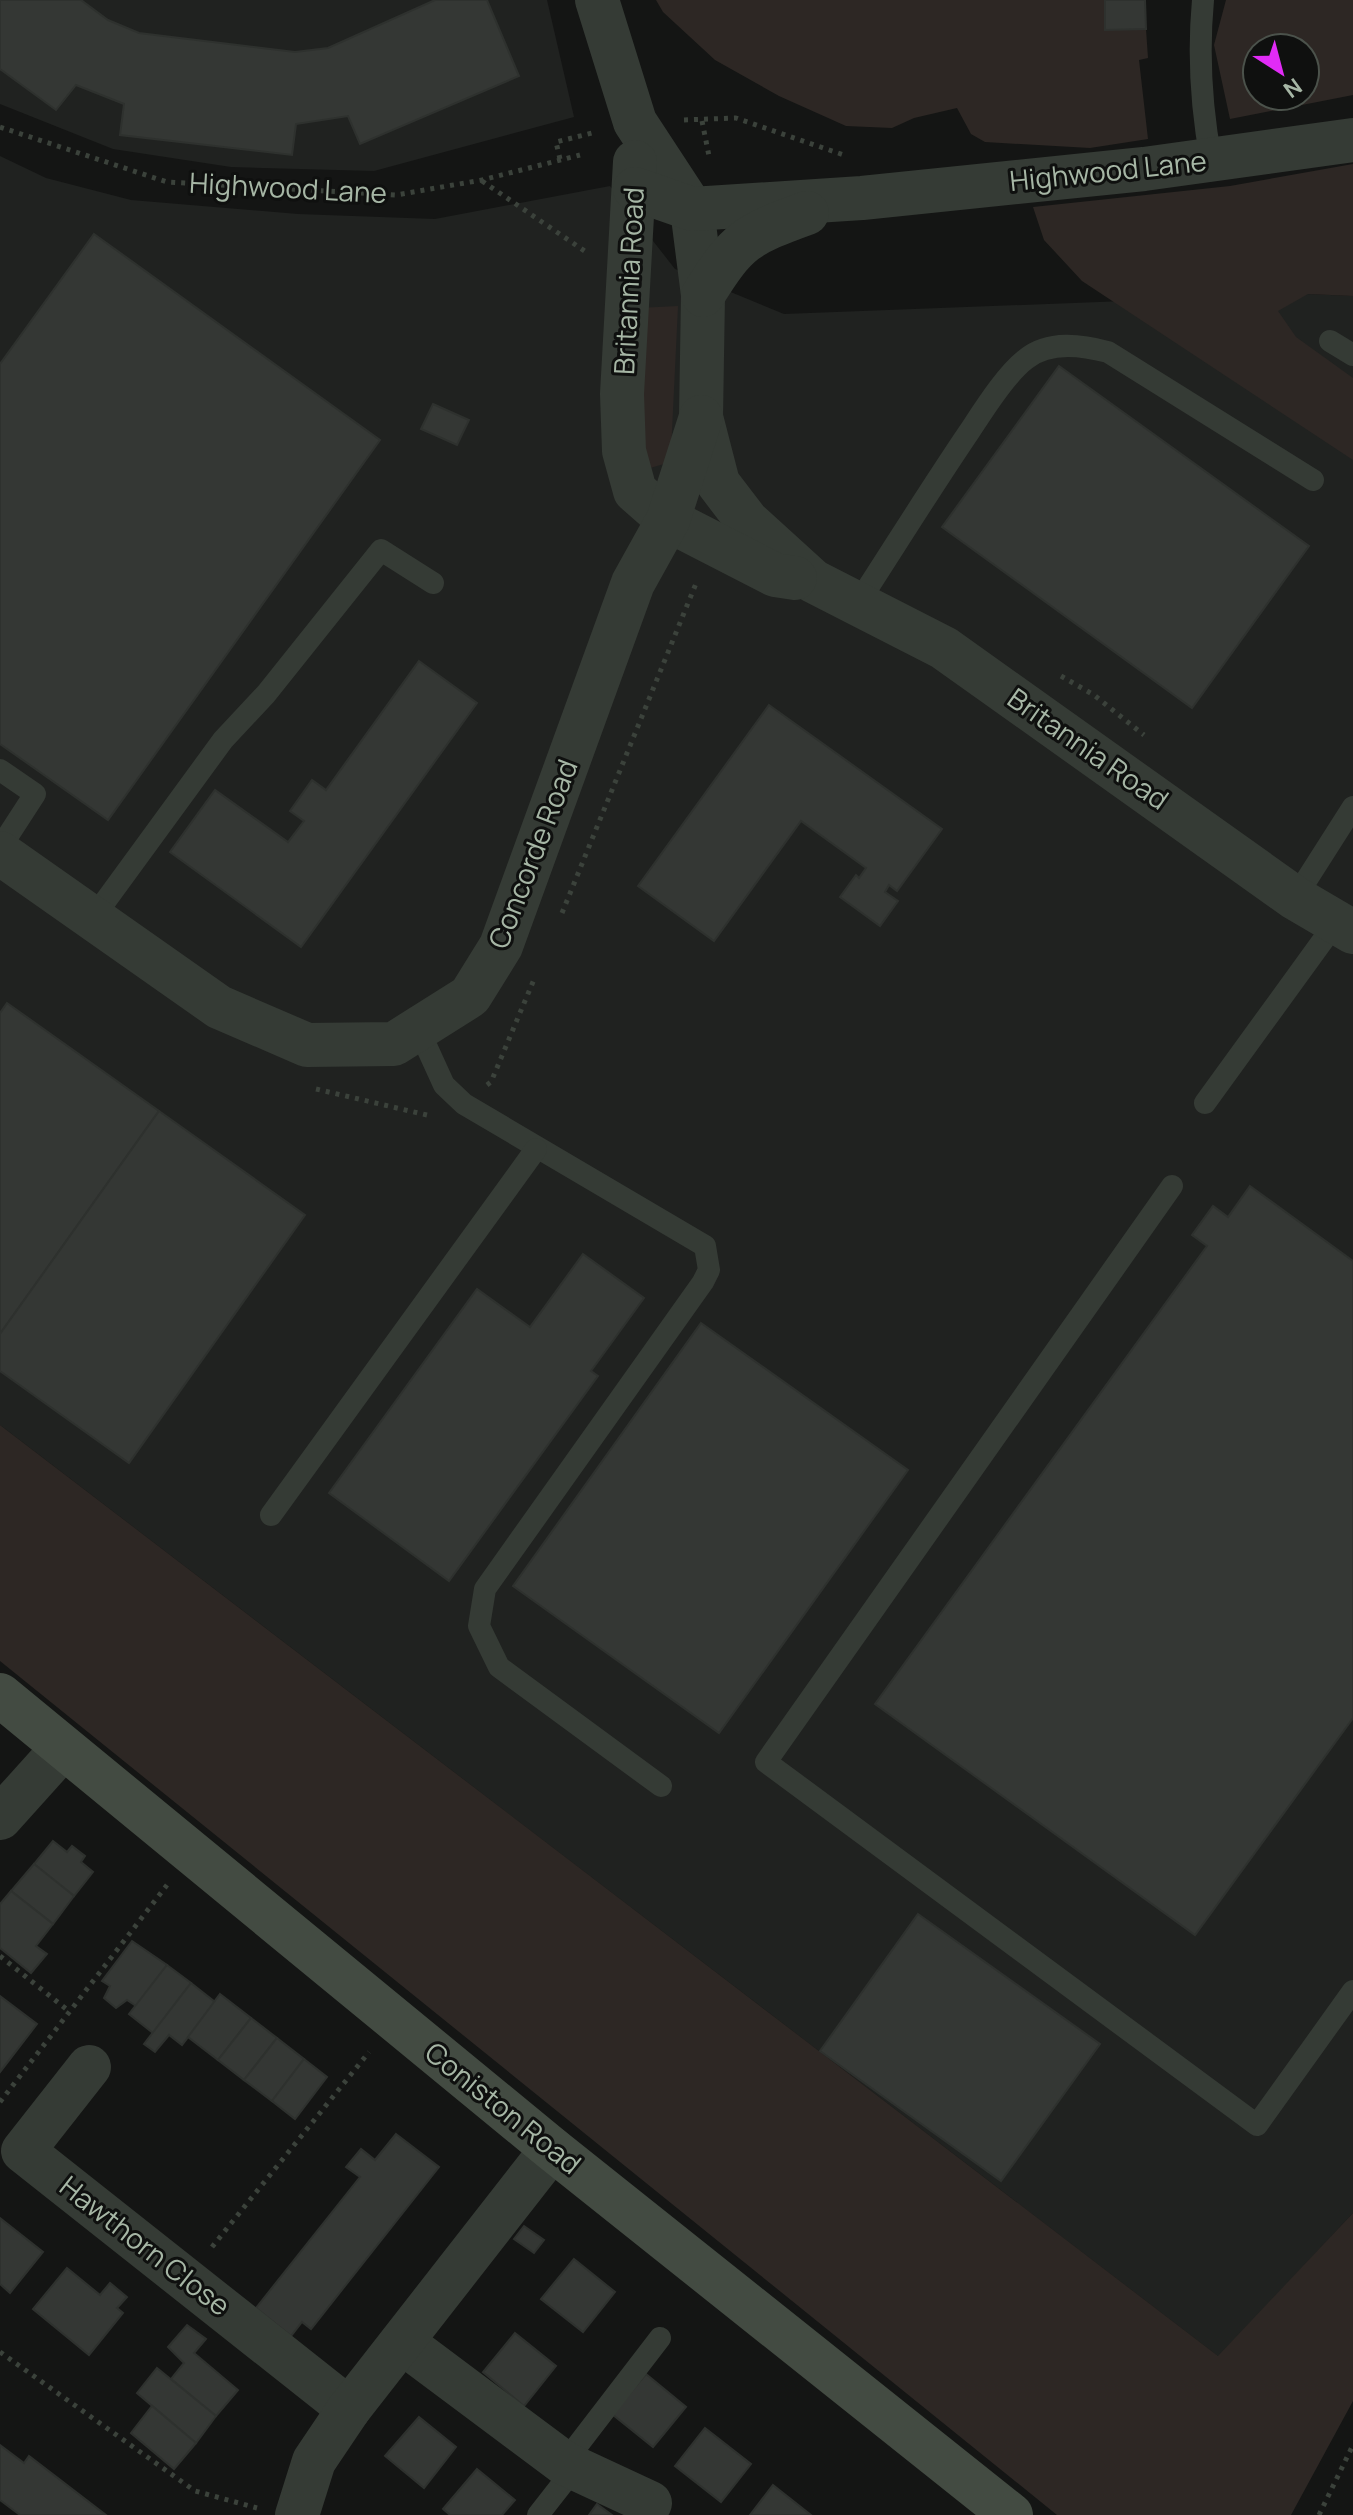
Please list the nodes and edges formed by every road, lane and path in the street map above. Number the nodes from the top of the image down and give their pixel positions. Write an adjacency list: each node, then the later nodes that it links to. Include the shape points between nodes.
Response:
1 (597, 0): 4 (street)
2 (1203, 0): 8 (lane, via 1198,48)
3 (702, 121): 11 (path)
4 (635, 122): 9 (street, Britannia Road); 11 (street)
5 (0, 127): 7 (path, Highwood Lane, via 167,182 396,195)
6 (1353, 140): 8 (street, Highwood Lane)
7 (580, 155)
8 (1211, 160): 10 (street, Highwood Lane)
9 (635, 189): 11 (street, Highwood Lane); 17 (street, Britannia Road, via 622,394 624,451 635,491)
10 (862, 198): 11 (street, Highwood Lane); 12 (street, Highwood Lane, via 761,230 738,244)
11 (705, 208): 12 (street, Britannia Road)
12 (703, 295): 15 (street, Britannia Road)
13 (1330, 341): 14 (lane)
14 (1353, 355)
15 (701, 417): 17 (street, Britannia Road); 19 (street, Britannia Road, via 718,483 747,521)
16 (1313, 480): 21 (lane, via 1108,352 1079,344 1043,349 1025,359 989,403)
17 (668, 520): 18 (street, Britannia Road); 32 (street, Concorde Road, via 633,583 501,946 470,996)
18 (712, 543): 19 (street, Britannia Road, via 775,575); 29 (path)
19 (813, 581): 21 (street, Britannia Road)
20 (433, 583): 28 (lane, via 381,550 223,740)
21 (858, 603): 27 (street, Britannia Road, via 944,648)
22 (1057, 673): 23 (path)
23 (1154, 742)
24 (0, 770): 26 (lane, via 35,794)
25 (1353, 807): 27 (lane)
26 (0, 850): 28 (street, Concorde Road)
27 (1295, 898): 30 (street, Britannia Road)
28 (93, 918): 32 (street, Concorde Road, via 219,1007 307,1045 394,1044)
29 (558, 921)
30 (1345, 926): 34 (lane)
31 (540, 965): 35 (path, via 491,1082)
32 (418, 1028): 35 (lane, via 444,1085)
33 (313, 1088): 35 (path, via 436,1117)
34 (1205, 1103)
35 (464, 1104): 36 (lane)
36 (536, 1149): 38 (lane); 41 (lane, via 705,1246 709,1270 485,1589 479,1626 499,1667)
37 (1172, 1186): 45 (lane, via 766,1762 1257,2125)
38 (271, 1515)
39 (0, 1695): 40 (street, Coniston Road)
40 (63, 1748): 42 (street); 43 (street, Coniston Road)
41 (661, 1786)
42 (0, 1818)
43 (192, 1853): 46 (path); 47 (street, Coniston Road)
44 (0, 1956): 46 (path)
45 (1353, 1991)
46 (70, 2012): 49 (path)
47 (395, 2021): 50 (street, Coniston Road); 51 (path)
48 (89, 2067): 51 (street, Hawthorn Close, via 23,2151)
49 (0, 2102)
50 (552, 2149): 53 (street); 61 (street, Coniston Road)
51 (186, 2278): 55 (street, Hawthorn Close)
52 (660, 2338): 57 (lane)
53 (402, 2342): 55 (street); 57 (street)
54 (0, 2352): 59 (path, via 195,2491)
55 (349, 2409): 59 (street, via 314,2461)
56 (1353, 2445): 62 (path)
57 (569, 2466): 58 (street); 60 (lane)
58 (650, 2503)
59 (297, 2513)
60 (538, 2515)
61 (1011, 2515)
62 (1319, 2515)

